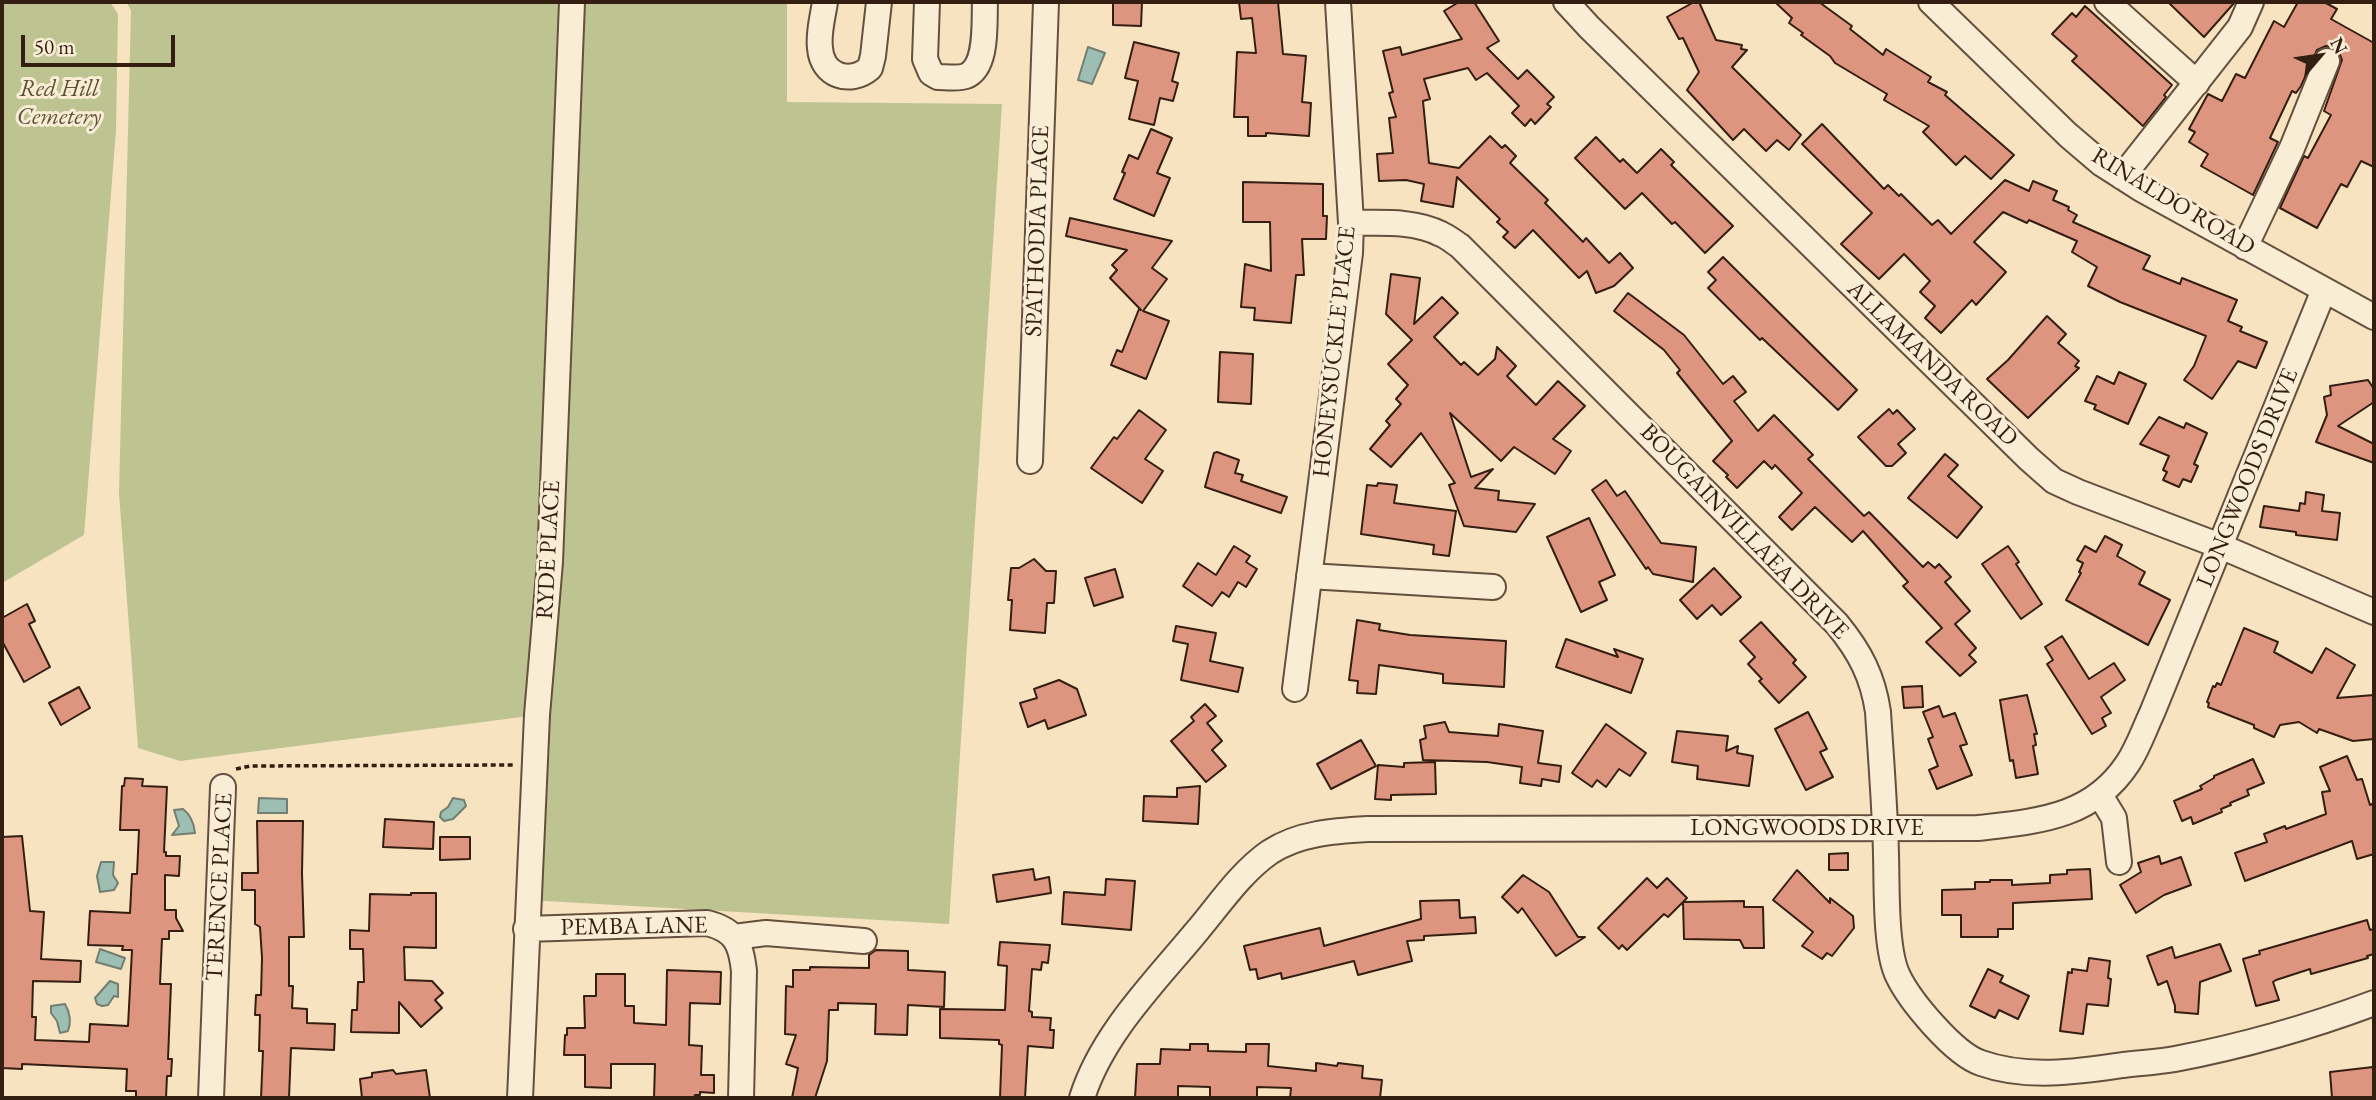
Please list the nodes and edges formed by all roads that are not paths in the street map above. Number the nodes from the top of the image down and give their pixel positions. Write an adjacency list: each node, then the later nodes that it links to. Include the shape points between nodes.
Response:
1 (572, 2): 29 (street, RYDE PLACE, via 551,562)
2 (825, 2): 3 (street, via 823,60 841,77 855,77 870,68)
3 (878, 2)
4 (927, 2): 5 (street, via 927,66 937,77 963,78 974,72 981,59)
5 (985, 2)
6 (1046, 2): 19 (street, SPATHODIA PLACE)
7 (1338, 2): 15 (street, HONEYSUCKLE PLACE)
8 (1566, 2): 20 (street, ALLAMANDA ROAD, via 2054,481)
9 (1931, 2): 14 (street, RINALDO ROAD, via 2068,135)
10 (2106, 2): 13 (street)
11 (2251, 2): 13 (street, via 2240,27)
12 (2327, 61): 16 (street)
13 (2197, 83): 14 (street)
14 (2122, 177): 16 (street, RINALDO ROAD)
15 (1351, 223): 21 (street, HONEYSUCKLE PLACE); 27 (street, BOUGAINVILLAEA DRIVE, via 1419,227 1441,233 1460,246 1837,624 1855,645 1875,690)
16 (2245, 247): 17 (street, RINALDO ROAD)
17 (2324, 290): 18 (street, RINALDO ROAD); 20 (street, LONGWOODS DRIVE)
18 (2374, 317)
19 (1030, 461)
20 (2220, 546): 23 (street, ALLAMANDA ROAD); 26 (street, LONGWOODS DRIVE, via 2130,760)
21 (1309, 576): 22 (street); 24 (street, HONEYSUCKLE PLACE)
22 (1493, 587)
23 (2374, 612)
24 (1295, 690)
25 (222, 787): 33 (street, TERENCE PLACE)
26 (2100, 795): 27 (street, LONGWOODS DRIVE, via 2081,807 2036,821 1978,828); 28 (street, via 2114,818)
27 (1885, 827): 32 (street, BOUGAINVILLAEA DRIVE, via 1889,937 1896,974 1915,1004 1978,1062 2006,1070 2077,1072 2172,1059 2277,1035); 36 (street, LONGWOODS DRIVE, via 1368,830 1331,831 1299,839 1270,852 1240,879 1105,1047)
28 (2119, 862)
29 (526, 929): 30 (street, PEMBA LANE, via 707,923 724,927); 34 (street, RYDE PLACE)
30 (734, 937): 31 (street, PEMBA LANE, via 766,933); 35 (street, via 744,971)
31 (864, 941)
32 (2374, 1003)
33 (211, 1098)
34 (520, 1098)
35 (741, 1098)
36 (1082, 1098)

